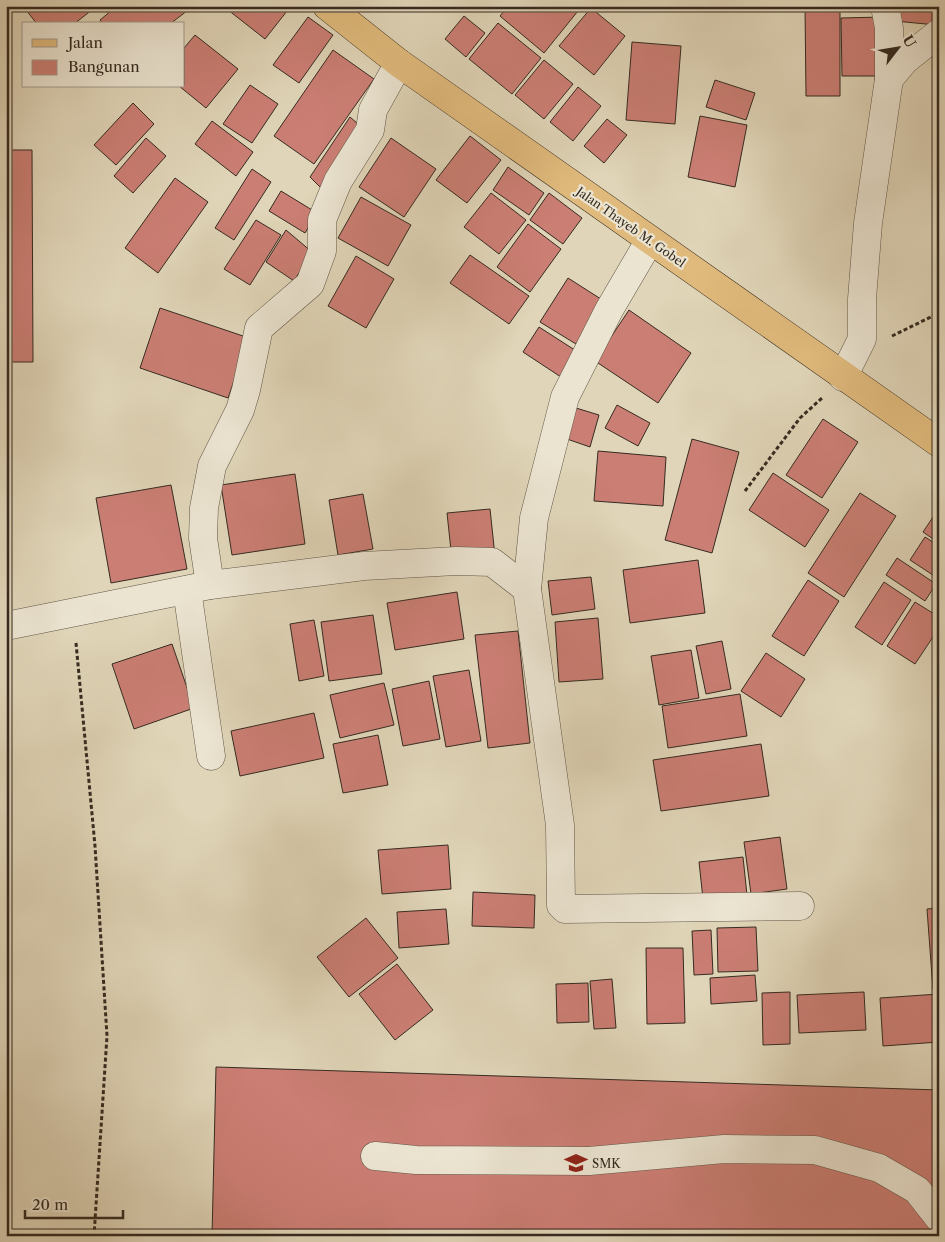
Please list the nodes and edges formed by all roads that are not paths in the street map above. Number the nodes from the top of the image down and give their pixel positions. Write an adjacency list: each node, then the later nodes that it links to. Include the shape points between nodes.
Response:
1 (327, 6): 4 (main road, Jalan Thayeb M. Gobel)
2 (885, 6): 5 (street, via 889,28)
3 (939, 33): 5 (street, via 905,60)
4 (399, 63): 6 (main road, Jalan Thayeb M. Gobel); 9 (street, via 373,110 370,130 338,181 325,212 322,251 310,284 259,328 244,396 212,466 206,494)
5 (889, 79): 7 (street, via 868,223 862,339)
6 (650, 240): 7 (main road, Jalan Thayeb M. Gobel); 10 (street, via 609,310 565,397 534,518)
7 (843, 377): 8 (main road, Jalan Thayeb M. Gobel)
8 (939, 443)
9 (199, 588): 10 (street, via 364,566 456,561 492,562); 11 (street); 12 (street)
10 (527, 589): 13 (street, via 560,825 560,904 565,909)
11 (6, 626)
12 (211, 756)
13 (800, 906)
14 (375, 1156): 15 (street, via 416,1160 589,1161 724,1149 815,1150 879,1168 917,1190)
15 (939, 1218)

